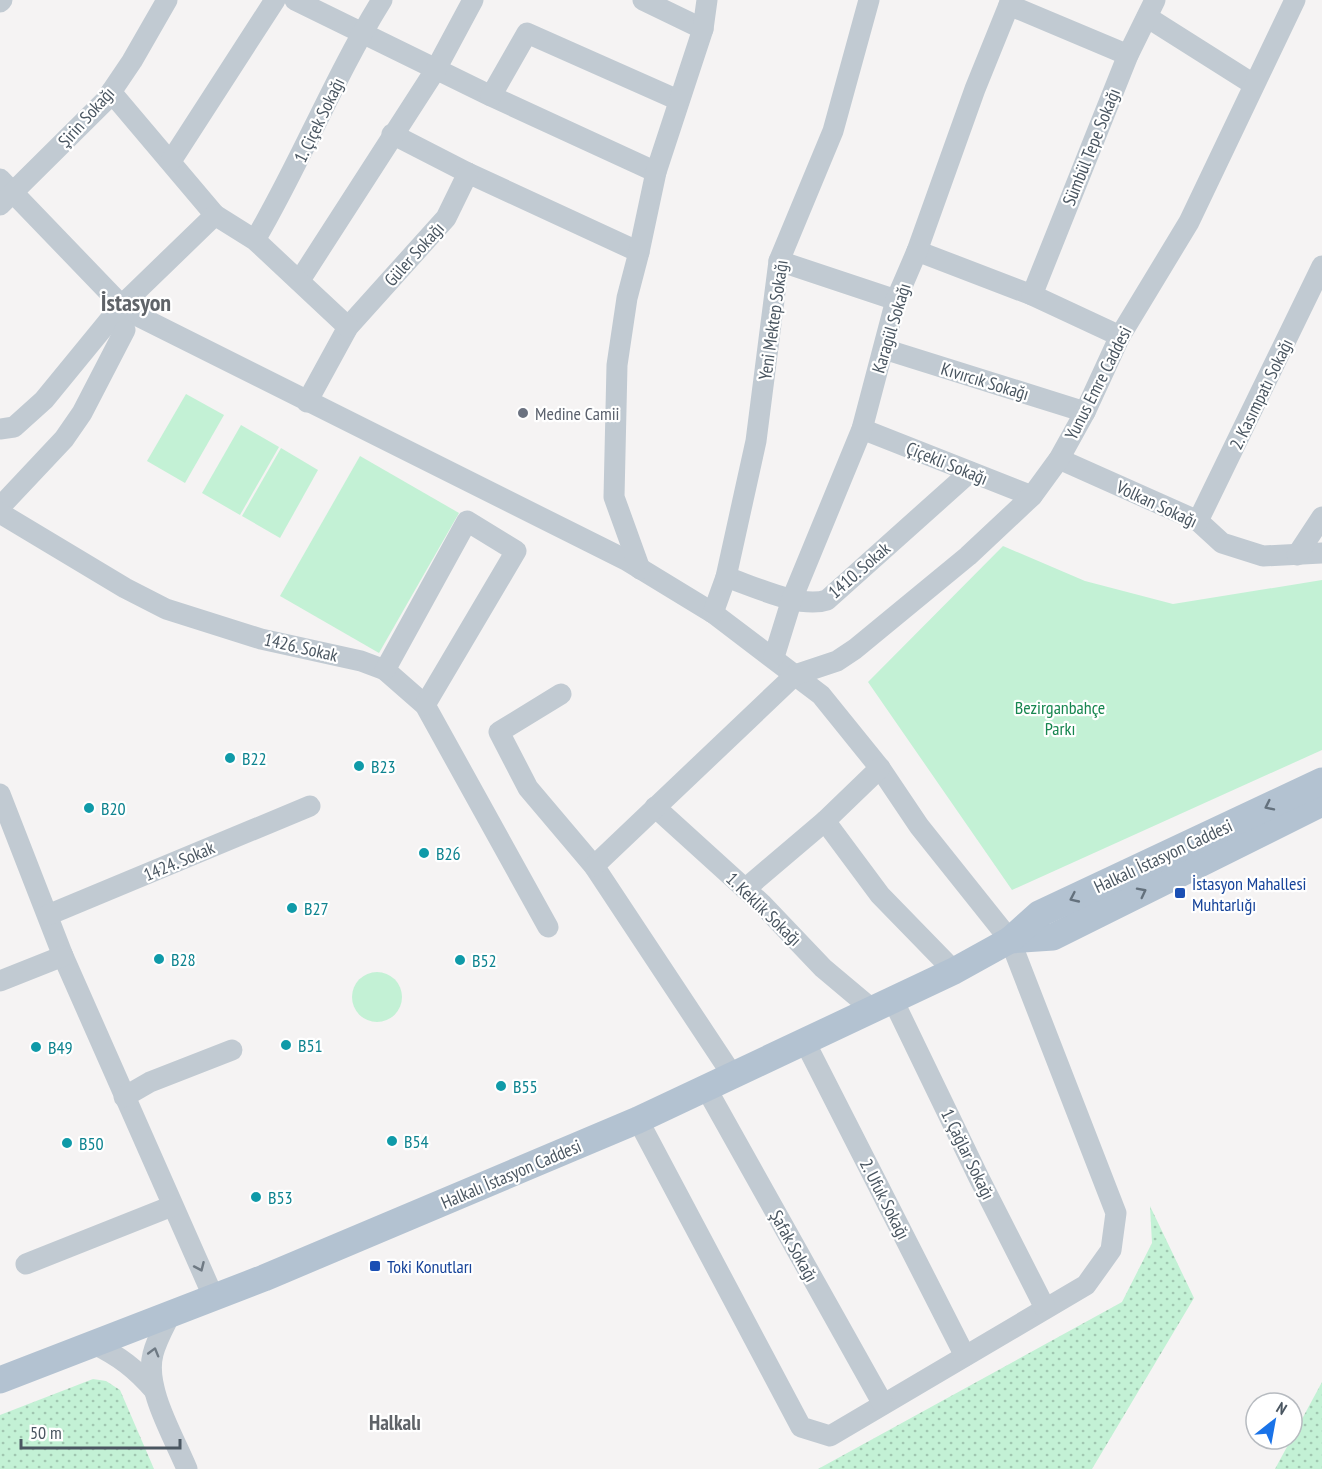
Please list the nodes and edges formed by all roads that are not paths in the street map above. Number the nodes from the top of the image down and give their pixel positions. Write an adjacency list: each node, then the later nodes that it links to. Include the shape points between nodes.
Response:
1 (167, 0): 17 (street, Şirin Sokağı)
2 (275, 0): 21 (street)
3 (295, 0): 13 (street)
4 (382, 0): 13 (street, 1. Çiçek Sokağı)
5 (473, 0): 15 (street)
6 (643, 0): 12 (street)
7 (707, 0): 12 (street)
8 (869, 0): 29 (street, Yeni Mektep Sokağı, via 833,131)
9 (1295, 0): 16 (street, Yunus Emre Caddesi)
10 (1010, 3): 14 (street); 27 (street, Karagül Sokağı)
11 (1151, 9): 14 (street, Sümbül Tepe Sokağı); 16 (street)
12 (703, 29): 19 (street)
13 (361, 33): 15 (street); 26 (street, 1. Çiçek Sokağı, via 286,187)
14 (1128, 55): 32 (street, Sümbül Tepe Sokağı)
15 (436, 69): 18 (street); 20 (street)
16 (1253, 84): 37 (street, Yunus Emre Caddesi, via 1189,222)
17 (111, 92): 21 (street); 24 (street, Şirin Sokağı)
18 (491, 96): 19 (street, via 527,33); 22 (street)
19 (678, 100): 22 (street)
20 (392, 134): 23 (street); 31 (street)
21 (171, 161): 25 (street)
22 (656, 172): 28 (street)
23 (468, 173): 28 (street); 35 (street, Güler Sokağı, via 446,218)
24 (4, 193): 34 (street)
25 (215, 215): 26 (street); 34 (street)
26 (255, 240): 31 (street)
27 (917, 251): 32 (street); 33 (street, Karagül Sokağı)
28 (639, 252): 52 (street, via 617,365 614,497)
29 (779, 261): 33 (street); 53 (street, Yeni Mektep Sokağı, via 756,441)
30 (1322, 266): 49 (street, 2. Kasımpatı Sokağı)
31 (300, 280): 35 (street)
32 (1032, 295): 37 (street)
33 (896, 300): 38 (street, Karagül Sokağı)
34 (121, 306): 39 (street); 41 (street, via 44,400 14,427)
35 (348, 327): 39 (street, Güler Sokağı)
36 (125, 330): 46 (street, via 82,413 64,439)
37 (1120, 336): 40 (street, Yunus Emre Caddesi)
38 (884, 349): 40 (street, Kıvırcık Sokağı); 42 (street, Karagül Sokağı)
39 (307, 402): 52 (street)
40 (1085, 412): 43 (street, Yunus Emre Caddesi)
41 (0, 429)
42 (862, 429): 44 (street, Çiçekli Sokağı); 54 (street, Karagül Sokağı)
43 (1059, 459): 45 (street, Yunus Emre Caddesi); 49 (street, Volkan Sokağı)
44 (970, 472): 45 (street, Çiçekli Sokağı); 54 (street, 1410. Sokak, via 826,600 815,604)
45 (1032, 496): 58 (street, Yunus Emre Caddesi, via 968,556 855,649 837,661)
46 (0, 507)
47 (0, 513): 57 (street, 1426. Sokak, via 166,609 261,639)
48 (1322, 517): 51 (street)
49 (1198, 521): 51 (street, Volkan Sokağı, via 1222,543 1263,556)
50 (1322, 553): 51 (street, Volkan Sokağı)
51 (1297, 555)
52 (640, 568): 55 (street)
53 (726, 577): 54 (street, 1410. Sokak); 55 (street, Yeni Mektep Sokağı)
54 (792, 599): 56 (street, Karagül Sokağı)
55 (713, 613): 56 (street)
56 (774, 657): 58 (street)
57 (385, 670): 60 (street, 1426. Sokak); 60 (street, via 467,521 516,551)
58 (795, 675): 61 (street, via 821,695); 66 (street)
59 (561, 694): 68 (street, via 499,732 528,788)
60 (425, 705): 71 (street, 1426. Sokak)
61 (880, 768): 67 (street); 72 (street, via 919,826)
62 (1322, 781): 72 (main road, Halkalı İstasyon Caddesi, one-way to 72, via 1040,915)
63 (0, 794): 70 (street)
64 (1322, 802): 72 (main road, Halkalı İstasyon Caddesi, one-way to 64, via 1053,937)
65 (310, 806): 70 (street, 1424. Sokak)
66 (656, 807): 68 (street); 69 (street, 1. Keklik Sokağı)
67 (825, 821): 69 (street); 74 (street, via 880,896)
68 (594, 866): 79 (street)
69 (745, 889): 76 (street, 1. Keklik Sokağı, via 823,968)
70 (48, 915): 73 (street)
71 (548, 927)
72 (1010, 940): 74 (main road, Halkalı İstasyon Caddesi); 86 (street, via 1116,1213 1110,1250 1086,1285)
73 (63, 956): 75 (street); 81 (street)
74 (954, 971): 76 (main road, Halkalı İstasyon Caddesi)
75 (0, 981)
76 (883, 1005): 77 (main road, Halkalı İstasyon Caddesi); 86 (street, 1. Çağlar Sokağı, via 979,1178)
77 (805, 1042): 79 (main road, Halkalı İstasyon Caddesi); 89 (street, 2. Ufuk Sokağı)
78 (232, 1050): 81 (street, via 150,1082)
79 (733, 1076): 80 (main road, Halkalı İstasyon Caddesi)
80 (706, 1088): 82 (main road, Halkalı İstasyon Caddesi); 92 (street, Şafak Sokağı)
81 (124, 1097): 83 (street)
82 (638, 1120): 85 (main road, Halkalı İstasyon Caddesi); 92 (street, via 801,1427 830,1436)
83 (172, 1206): 84 (street); 85 (street, one-way to 85)
84 (26, 1264)
85 (213, 1296): 87 (main road, Halkalı İstasyon Caddesi)
86 (1045, 1308): 89 (street)
87 (170, 1315): 88 (main road, Halkalı İstasyon Caddesi); 91 (street, one-way to 87, via 150,1371 153,1353)
88 (94, 1344): 90 (main road, Halkalı İstasyon Caddesi); 91 (street, via 130,1364)
89 (965, 1356): 92 (street)
90 (0, 1380)
91 (154, 1391): 93 (street)
92 (883, 1404)
93 (187, 1469)

